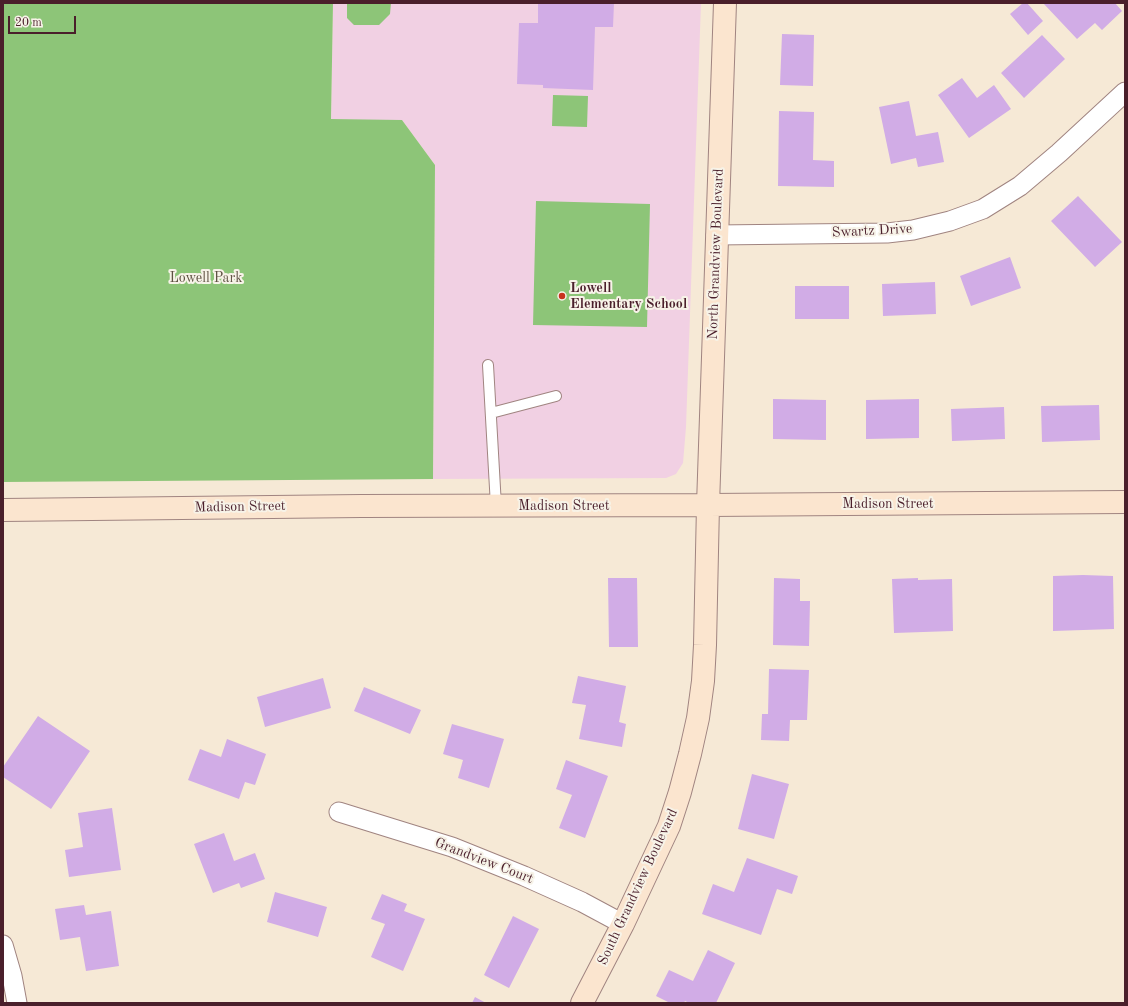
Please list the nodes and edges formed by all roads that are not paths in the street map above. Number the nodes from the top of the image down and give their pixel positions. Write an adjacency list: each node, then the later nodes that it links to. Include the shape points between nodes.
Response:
1 (725, 3): 3 (street, North Grandview Boulevard)
2 (1121, 104): 3 (street, Swartz Drive, via 1020,186 983,208 950,221 887,233)
3 (716, 235): 8 (street, North Grandview Boulevard)
4 (488, 365): 6 (lane)
5 (556, 396): 6 (lane)
6 (491, 413): 9 (lane)
7 (1125, 502): 8 (street, Madison Street)
8 (708, 505): 9 (street, Madison Street); 12 (street, South Grandview Boulevard, via 705,645 698,718 669,826)
9 (496, 506): 10 (street, Madison Street)
10 (3, 510)
11 (339, 812): 12 (street, Grandview Court, via 460,850 582,902)
12 (623, 924): 15 (street, South Grandview Boulevard)
13 (3, 945): 14 (street)
14 (17, 1003)
15 (582, 1003)

